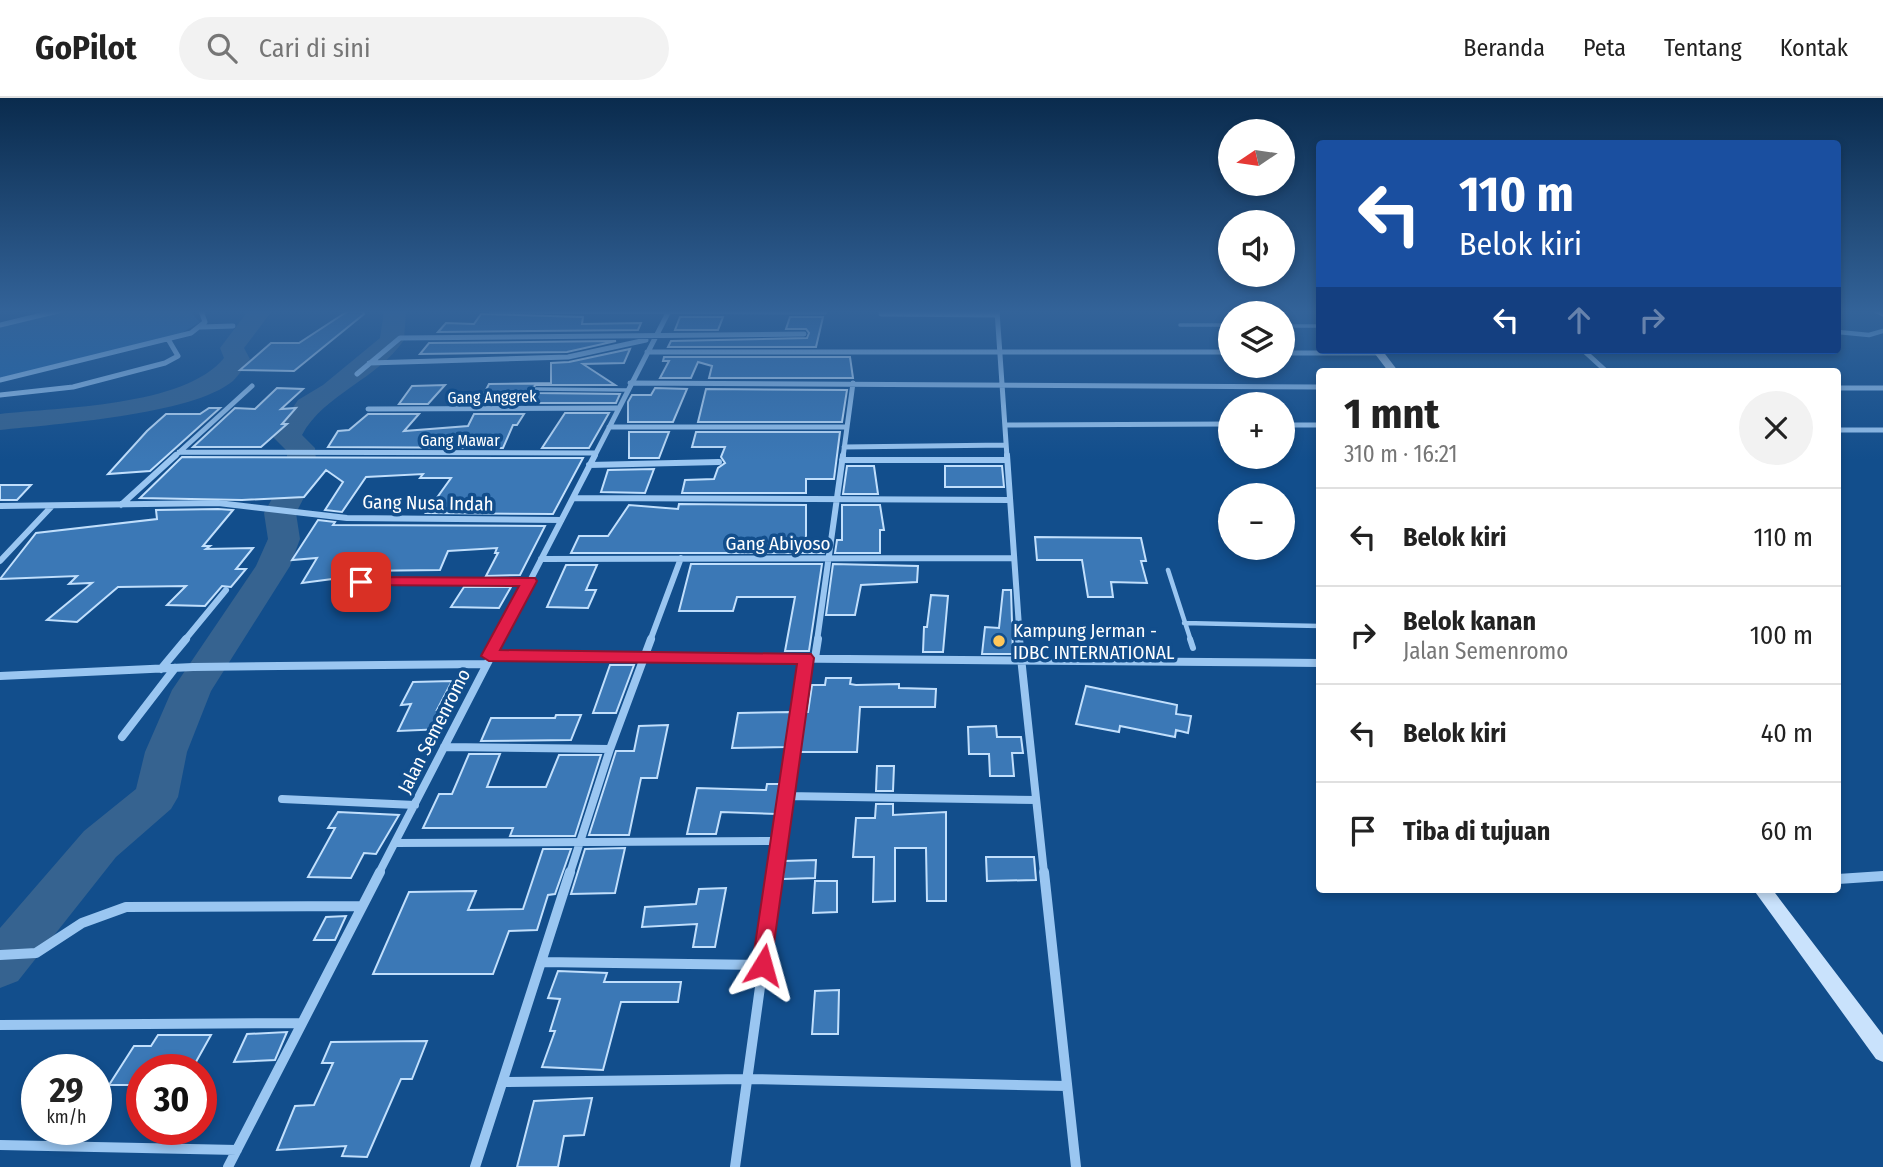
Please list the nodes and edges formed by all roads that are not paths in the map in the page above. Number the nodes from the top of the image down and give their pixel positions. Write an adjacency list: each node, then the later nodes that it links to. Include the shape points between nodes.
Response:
1 (78, 361): 9 (street)
2 (169, 361): 18 (street, via 73,387)
3 (371, 361): 7 (street)
4 (438, 361): 7 (street)
5 (642, 361): 13 (street, Jalan Semenromo)
6 (1001, 361): 11 (street)
7 (368, 363): 8 (street)
8 (357, 373)
9 (0, 380)
10 (853, 383): 11 (street); 13 (street); 26 (street)
11 (1002, 385): 14 (street); 22 (street)
12 (252, 386): 31 (street)
13 (629, 386): 17 (lane); 19 (street, Jalan Semenromo)
14 (1316, 387)
15 (1841, 388): 16 (street)
16 (1883, 388)
17 (536, 389)
18 (0, 396)
19 (617, 408): 20 (street, Gang Anggrek); 25 (street, Jalan Semenromo)
20 (368, 409)
21 (1218, 424): 22 (street)
22 (1005, 425): 29 (street)
23 (1295, 425): 24 (street)
24 (1316, 425)
25 (609, 427): 26 (street); 32 (street, Jalan Semenromo)
26 (847, 427): 30 (street)
27 (1841, 430): 28 (street)
28 (1883, 430)
29 (1006, 445): 30 (street); 34 (street)
30 (844, 447): 33 (street)
31 (179, 452): 32 (street, Gang Mawar); 40 (street)
32 (595, 453): 36 (street, Jalan Semenromo)
33 (842, 460): 34 (street); 38 (street)
34 (1007, 460): 39 (street)
35 (719, 463): 36 (street)
36 (589, 465): 37 (street, Jalan Semenromo)
37 (573, 498): 38 (street); 43 (street, Jalan Semenromo)
38 (837, 499): 39 (street); 47 (street)
39 (1010, 500): 46 (street)
40 (120, 505): 42 (street); 43 (street, Gang Nusa Indah, via 218,503 348,518)
41 (0, 506): 42 (street)
42 (52, 506): 48 (street)
43 (561, 520): 44 (street, Jalan Semenromo)
44 (541, 558): 45 (street, Gang Abiyoso); 50 (street, Jalan Semenromo)
45 (681, 558): 47 (street, Gang Abiyoso); 56 (street)
46 (1014, 558): 47 (street, Gang Abiyoso); 59 (street)
47 (828, 559): 57 (street)
48 (0, 561)
49 (1168, 570): 53 (lane)
50 (529, 581): 51 (street); 58 (street, Jalan Semenromo)
51 (338, 582)
52 (226, 590): 62 (street)
53 (1184, 623): 54 (lane); 55 (lane)
54 (1316, 626)
55 (1194, 648)
56 (644, 656): 57 (street); 58 (street); 66 (street)
57 (810, 658): 59 (street); 67 (street)
58 (487, 660): 61 (street); 65 (street, Jalan Semenromo)
59 (1021, 662): 60 (street); 69 (street)
60 (1316, 663)
61 (175, 668): 62 (street); 64 (street)
62 (161, 669): 63 (street)
63 (0, 676)
64 (121, 737)
65 (444, 747): 66 (street); 70 (street, Jalan Semenromo)
66 (610, 748): 73 (street)
67 (786, 796): 69 (street); 71 (street)
68 (282, 799): 70 (street)
69 (1037, 800): 86 (street)
70 (415, 805): 72 (street, Jalan Semenromo)
71 (780, 841): 73 (street); 80 (street)
72 (395, 843): 73 (street); 77 (street, Jalan Semenromo)
73 (579, 844): 79 (street)
74 (1883, 876): 75 (street)
75 (1841, 879)
76 (1765, 893): 83 (main road)
77 (362, 906): 78 (street, via 126,907 82,923 36,953); 81 (street, Jalan Semenromo)
78 (0, 955)
79 (541, 962): 80 (street); 85 (street)
80 (763, 965): 84 (street)
81 (302, 1023): 82 (street); 88 (street, Jalan Semenromo)
82 (0, 1025)
83 (1883, 1052)
84 (747, 1079): 85 (street); 86 (street); 91 (street)
85 (503, 1082): 90 (street)
86 (1067, 1086): 92 (street)
87 (0, 1145): 88 (street)
88 (237, 1150): 89 (street, Jalan Semenromo)
89 (228, 1167)
90 (475, 1167)
91 (735, 1167)
92 (1076, 1167)

